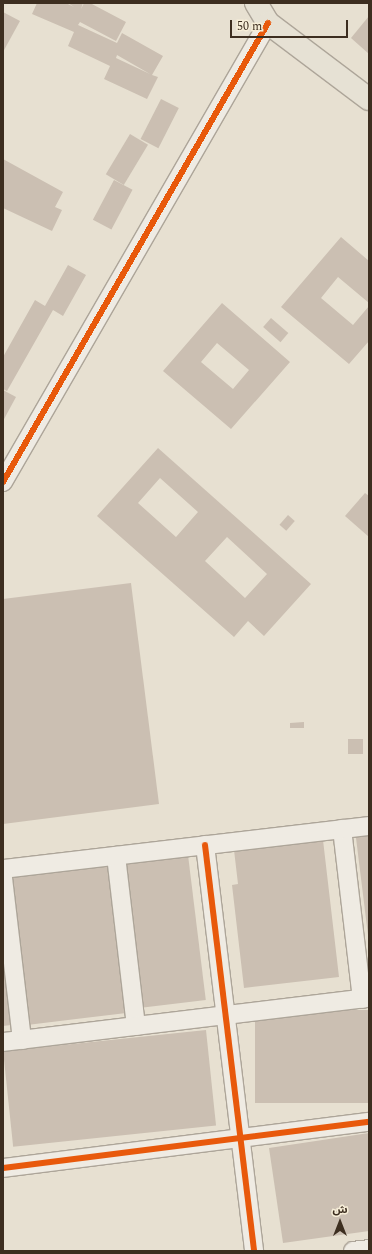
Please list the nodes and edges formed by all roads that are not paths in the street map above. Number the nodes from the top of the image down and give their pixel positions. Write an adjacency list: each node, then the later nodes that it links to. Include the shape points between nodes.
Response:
1 (256, 3): 2 (main road)
2 (268, 23): 3 (main road); 4 (street)
3 (369, 99)
4 (3, 482)
5 (369, 826): 6 (street)
6 (342, 829): 7 (street); 11 (street)
7 (205, 845): 8 (street); 12 (street)
8 (116, 856): 9 (street); 13 (street)
9 (3, 869)
10 (3, 878): 14 (street)
11 (366, 999): 12 (street)
12 (225, 1016): 13 (street); 17 (street)
13 (136, 1026): 14 (street)
14 (22, 1040): 15 (street)
15 (3, 1042)
16 (369, 1122): 17 (street)
17 (240, 1140): 18 (street); 20 (street)
18 (3, 1168)
19 (369, 1249): 21 (street)
20 (254, 1251)
21 (353, 1251)

